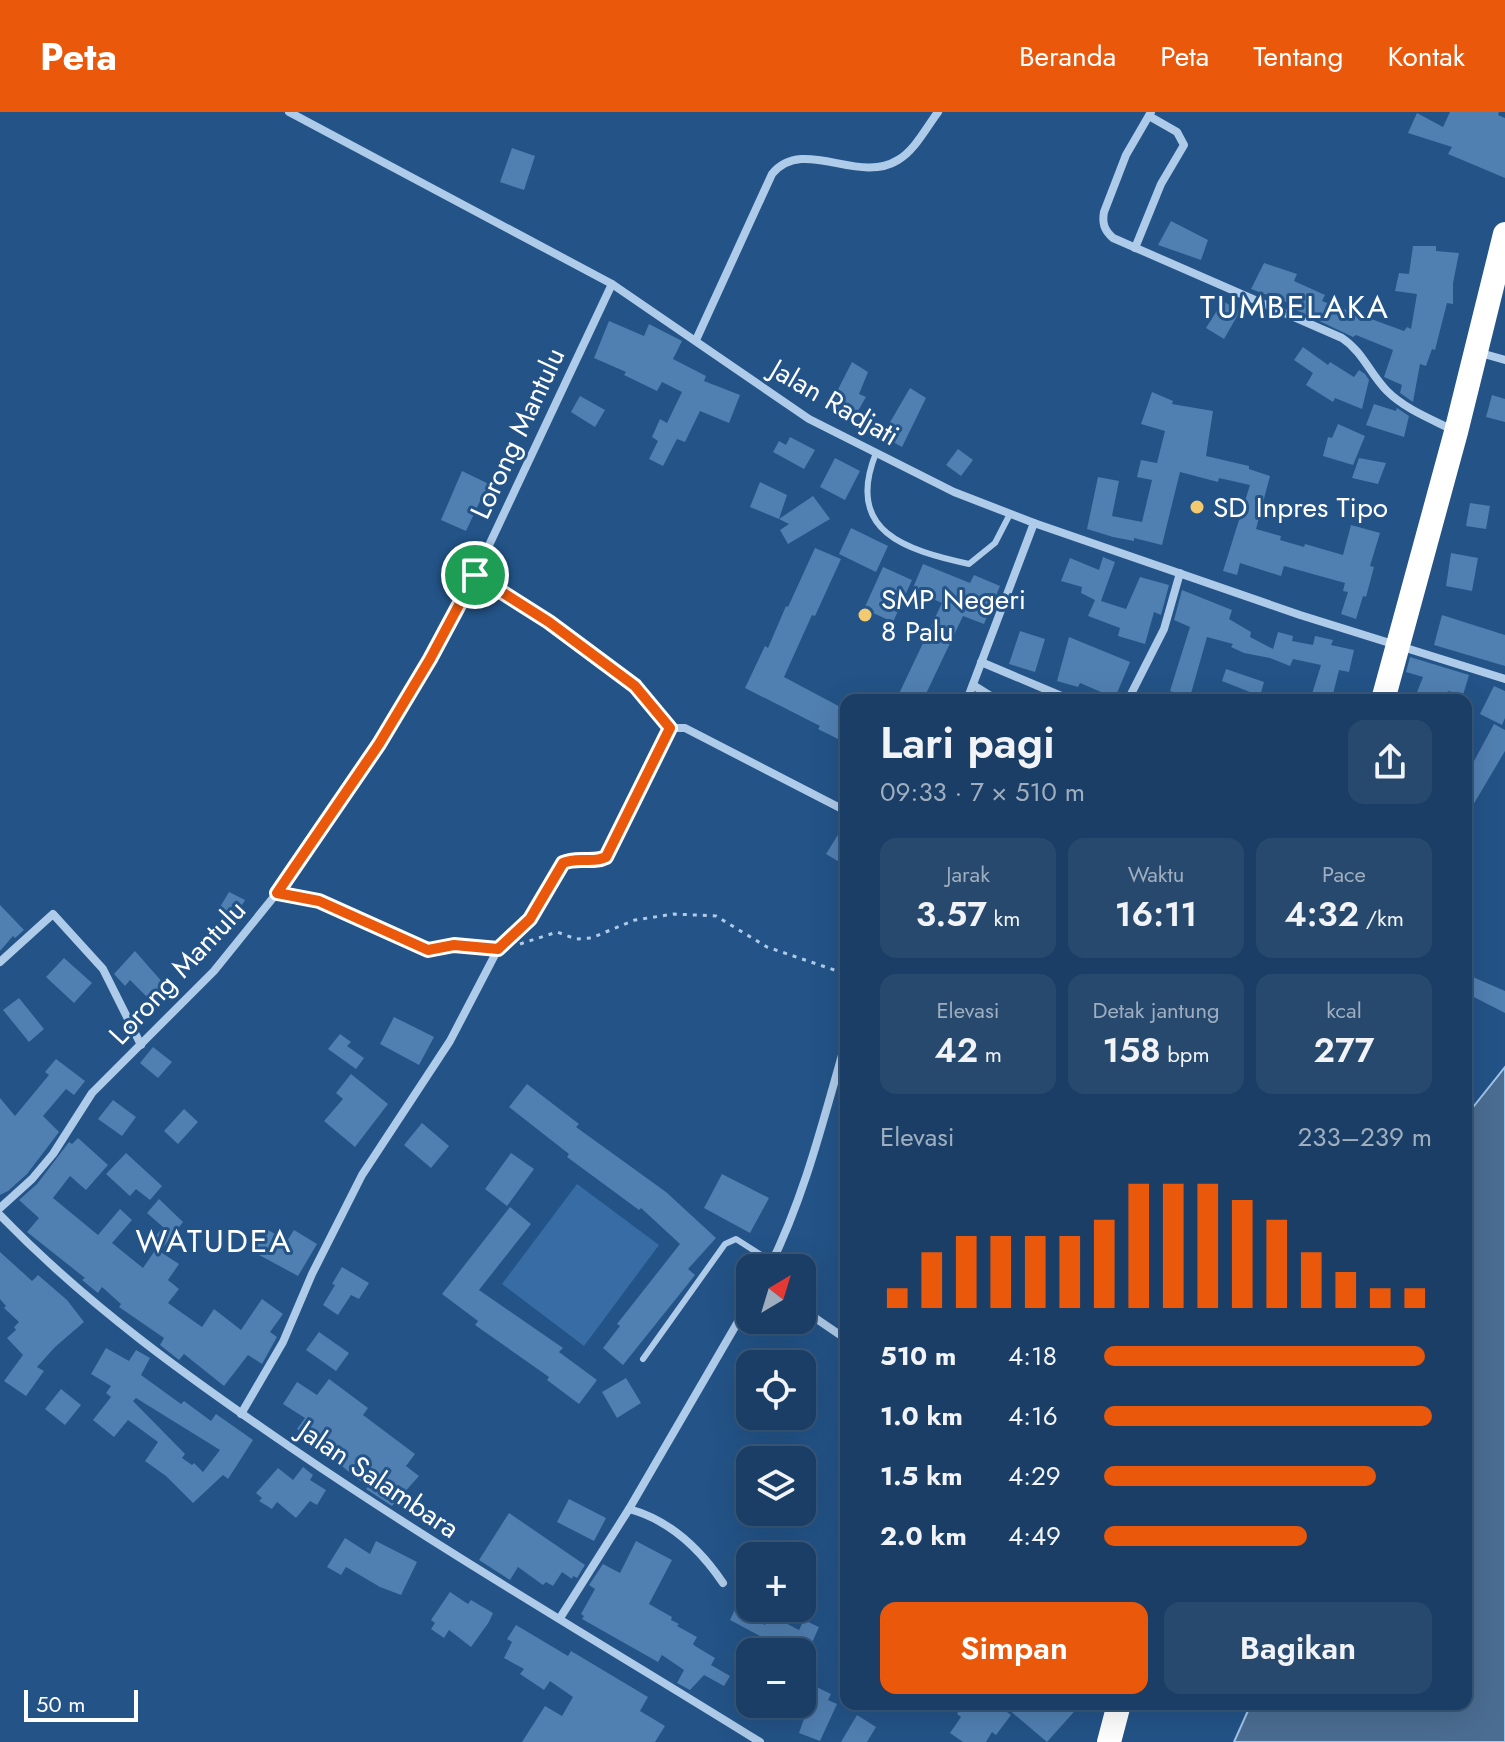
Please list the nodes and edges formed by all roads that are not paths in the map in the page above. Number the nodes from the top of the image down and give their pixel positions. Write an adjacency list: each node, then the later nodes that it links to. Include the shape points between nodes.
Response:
1 (289, 112): 6 (street, Jalan Radjati)
2 (938, 112): 7 (street, via 896,162 856,169 808,159 780,166)
3 (1150, 114): 5 (street, via 1177,132 1184,145 1161,184); 5 (street, via 1126,155 1103,221 1107,234)
4 (1505, 234): 8 (highway)
5 (1135, 248): 10 (street, via 1342,338 1355,346 1400,402)
6 (612, 284): 7 (street, Jalan Radjati); 26 (street, Lorong Mantulu, via 475,575 379,744 277,893 214,971)
7 (696, 340): 11 (street, Jalan Radjati, via 809,419)
8 (1477, 351): 9 (street); 10 (highway)
9 (1505, 360)
10 (1456, 432): 15 (highway)
11 (876, 453): 12 (street, Jalan Radjati); 12 (lane, via 868,473 872,519 927,554 969,564 995,543)
12 (1010, 514): 13 (street, Jalan Radjati)
13 (1034, 523): 14 (street, Jalan Radjati); 16 (street)
14 (1180, 573): 15 (street, Jalan Radjati); 22 (street, via 1164,629)
15 (1398, 647): 17 (street, Jalan Radjati); 23 (highway)
16 (981, 662): 18 (street); 21 (street)
17 (1505, 679)
18 (973, 685): 19 (street); 20 (street)
19 (969, 694)
20 (987, 694)
21 (1057, 694)
22 (1131, 694)
23 (1385, 694)
24 (840, 808): 36 (street, via 685,728 670,728 608,855 563,863 535,912 498,949 450,1041 346,1202 283,1342)
25 (0, 962): 26 (street, via 53,914 103,969)
26 (141, 1045): 28 (street, Lorong Mantulu, via 92,1093 53,1154)
27 (840, 1061): 31 (street)
28 (0, 1208)
29 (0, 1215): 36 (street, Jalan Salambara, via 94,1304)
30 (756, 1254): 35 (lane, via 736,1239 725,1244)
31 (776, 1254)
32 (816, 1319): 34 (street)
33 (736, 1325): 37 (street)
34 (840, 1335)
35 (643, 1359)
36 (241, 1414): 39 (street, Jalan Salambara, via 468,1565)
37 (629, 1509): 38 (street, via 653,1516 700,1551); 39 (street)
38 (723, 1583)
39 (560, 1618): 41 (street, Jalan Salambara)
40 (1117, 1710): 42 (highway)
41 (760, 1742)
42 (1109, 1742)

